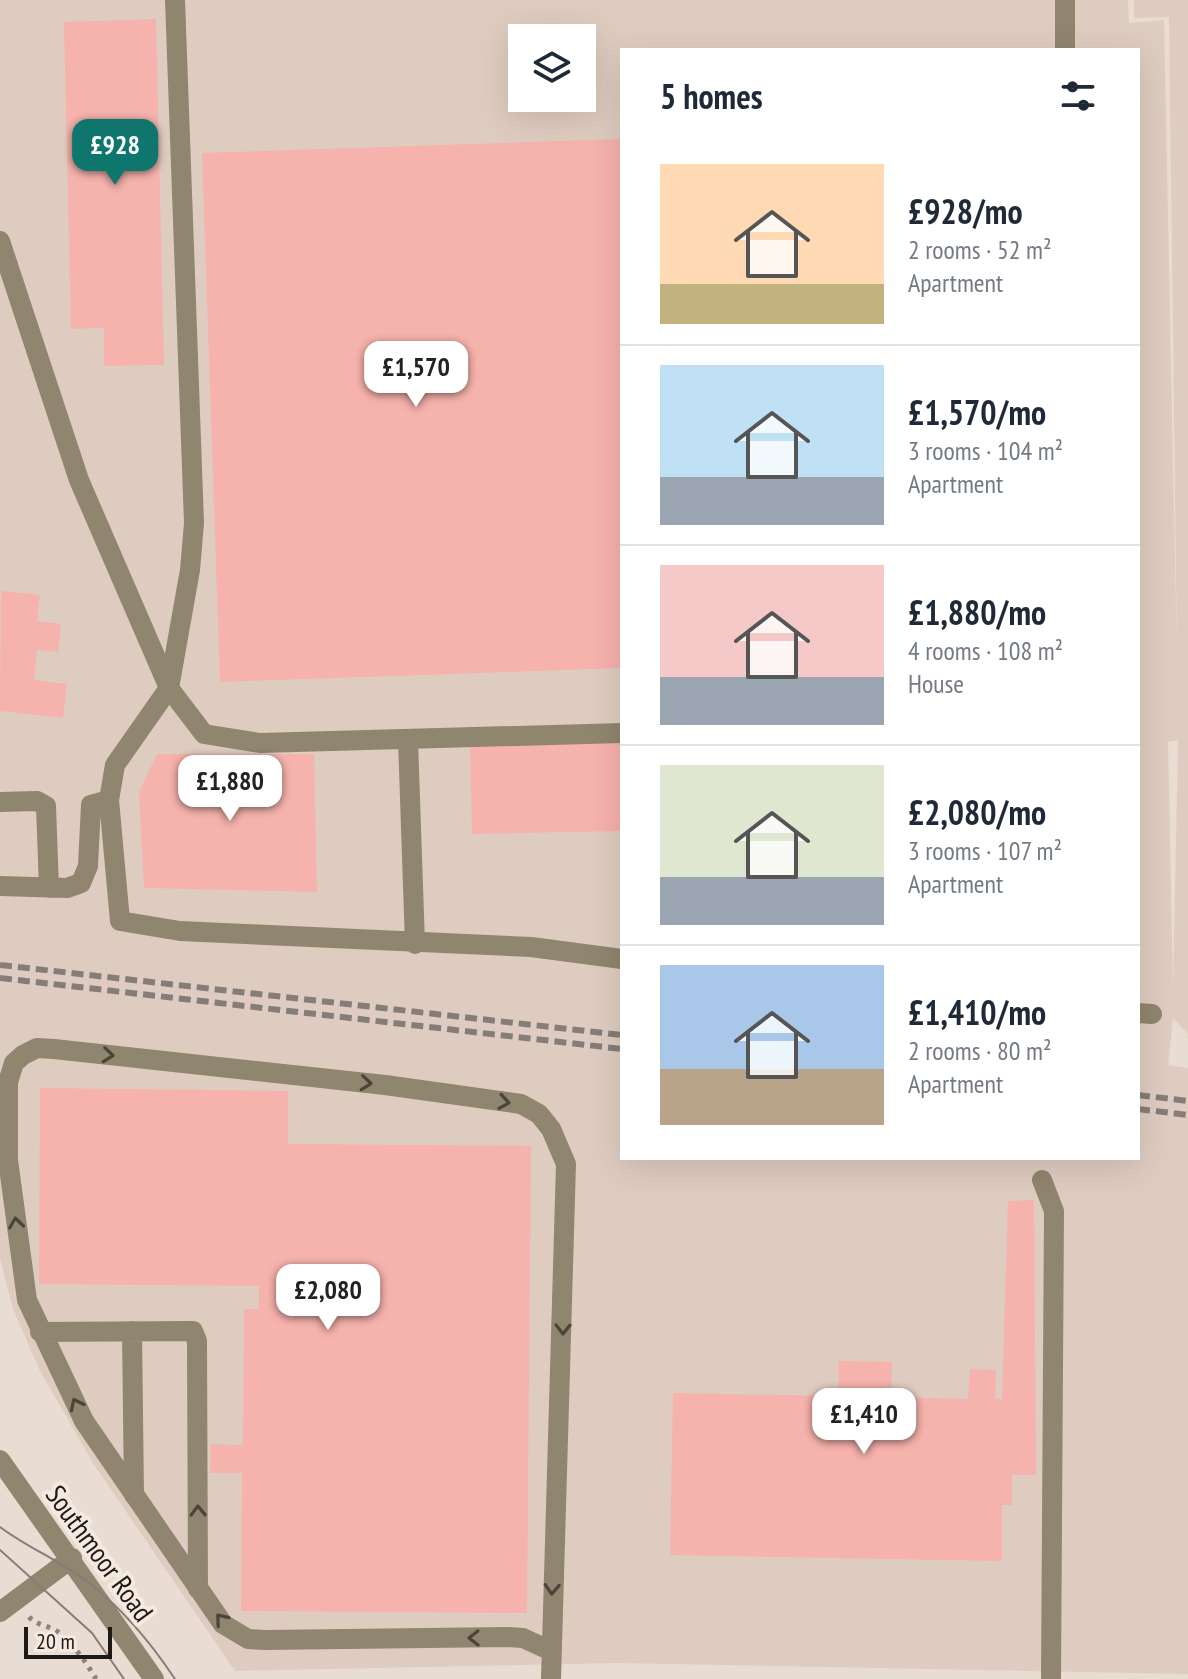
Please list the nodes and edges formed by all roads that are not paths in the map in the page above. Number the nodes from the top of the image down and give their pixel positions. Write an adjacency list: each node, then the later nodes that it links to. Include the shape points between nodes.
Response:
1 (175, 0): 5 (street, via 194,523)
2 (1065, 0): 3 (street)
3 (1065, 48)
4 (0, 241): 5 (street, via 79,480)
5 (169, 688): 7 (street, via 204,734 260,743); 8 (street, via 115,765)
6 (620, 733): 7 (street)
7 (408, 740): 12 (street)
8 (109, 800): 11 (street, via 91,805 87,875 76,886); 12 (street, via 120,921 180,931)
9 (0, 802): 11 (street, via 37,801 46,806)
10 (0, 886): 11 (street)
11 (49, 888)
12 (415, 944): 13 (street, via 531,947)
13 (620, 959)
14 (1042, 1180): 25 (street, via 1054,1211)
15 (132, 1331): 16 (street); 18 (street); 20 (street, one-way to 15, via 197,1341 193,1331)
16 (40, 1332): 18 (street, one-way to 16, via 84,1421); 22 (street, one-way to 22, via 27,1300 8,1160 8,1082 14,1063 37,1048 427,1090 521,1104 539,1114 566,1164)
17 (0, 1460): 19 (street, Southmoor Road)
18 (134, 1495): 20 (street)
19 (72, 1558): 21 (street); 23 (street, Southmoor Road)
20 (198, 1589): 22 (street, one-way to 20, via 508,1637 248,1639 223,1624)
21 (8, 1606)
22 (549, 1650): 24 (street)
23 (154, 1679)
24 (551, 1679)
25 (1051, 1679)

